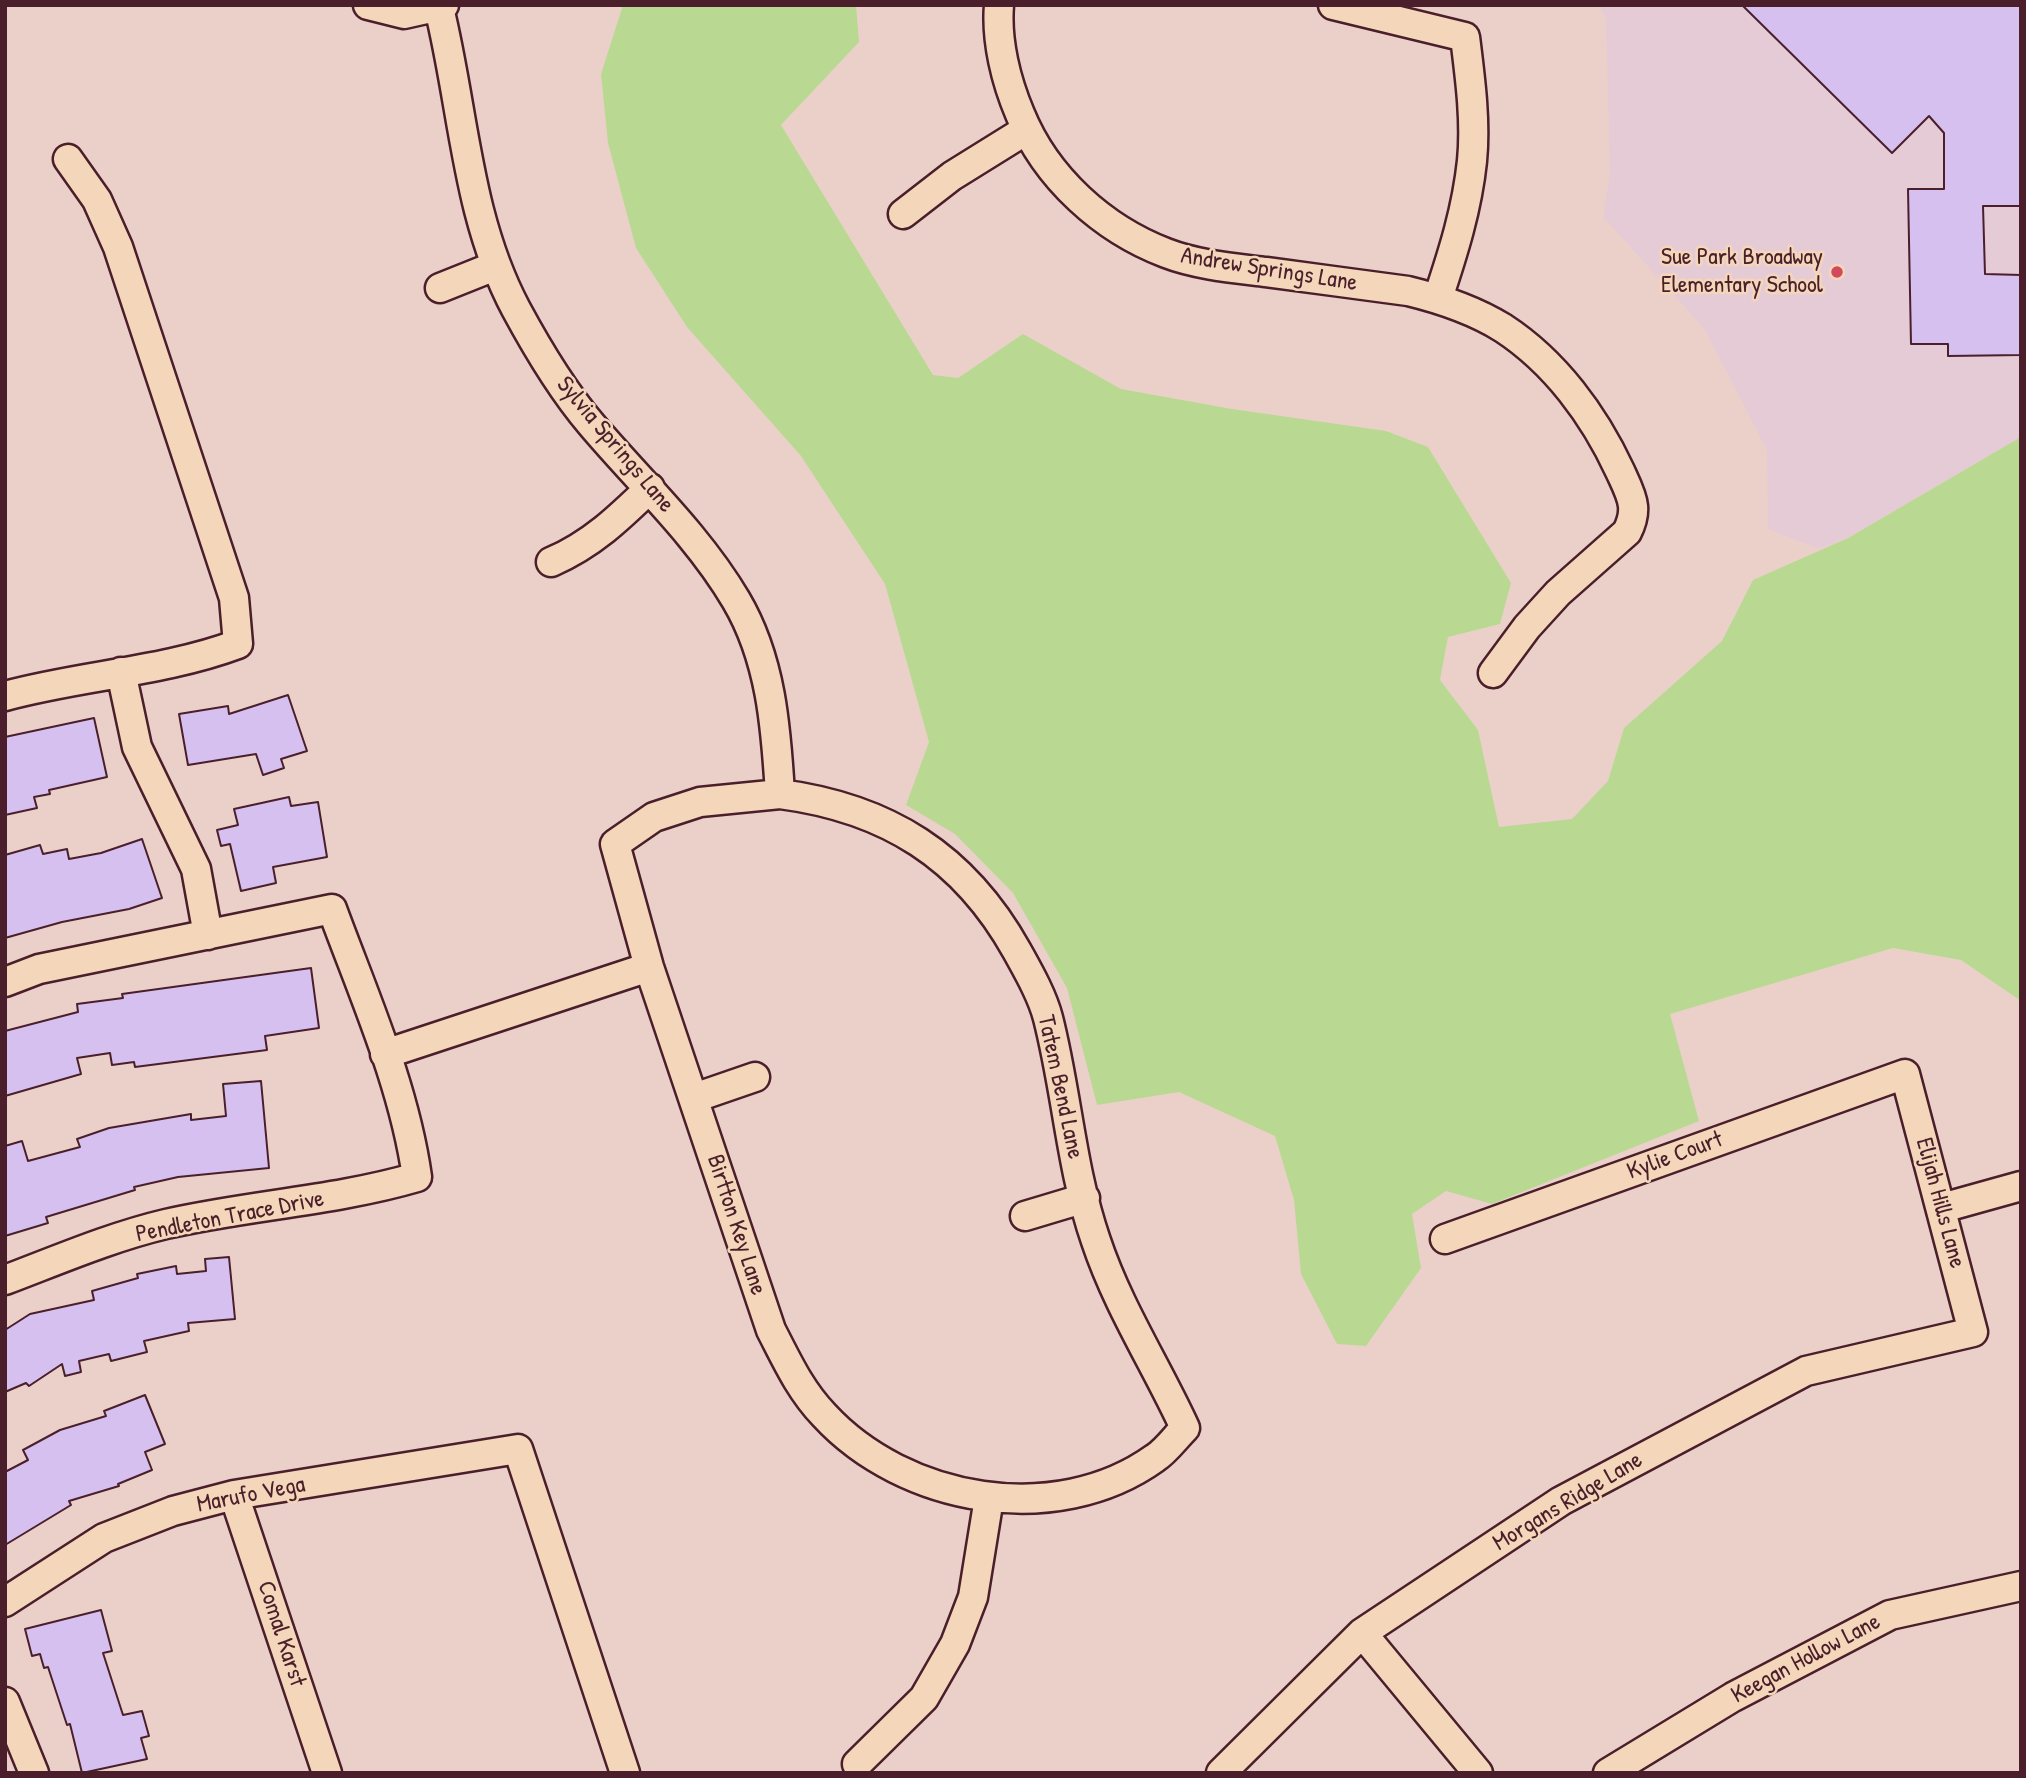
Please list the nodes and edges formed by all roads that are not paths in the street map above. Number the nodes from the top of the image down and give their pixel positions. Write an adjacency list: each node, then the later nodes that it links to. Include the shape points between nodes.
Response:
1 (368, 5): 4 (street, via 404,14)
2 (999, 5): 5 (street, Andrew Springs Lane, via 1002,53)
3 (1333, 5): 10 (street, via 1465,37 1472,159 1463,216)
4 (442, 7): 8 (street, Sylvia Springs Lane, via 466,161)
5 (1026, 130): 7 (street, via 962,169); 10 (street, Andrew Springs Lane, via 1049,167 1088,207 1126,235 1169,254 1213,265)
6 (68, 159): 13 (street, via 97,200 118,247 234,598 238,644 195,660)
7 (903, 214)
8 (495, 266): 9 (street); 11 (street, Sylvia Springs Lane, via 550,366 590,423)
9 (440, 288)
10 (1438, 298): 14 (street, Andrew Springs Lane, via 1503,328 1545,362 1574,395 1613,455 1633,505 1627,532 1558,593)
11 (650, 488): 12 (street, via 601,534); 16 (street, Sylvia Springs Lane, via 737,601 758,650 773,703)
12 (551, 562)
13 (121, 672): 15 (street); 18 (street, via 137,747 196,869)
14 (1493, 673)
15 (5, 696)
16 (780, 794): 17 (street, Tatem Bend Lane, via 700,802 654,817); 26 (street, Tatem Bend Lane, via 849,807 891,824 931,849 967,880 1000,921 1047,1015)
17 (615, 844): 19 (street, Birtton Key Lane)
18 (208, 935): 20 (street, via 39,969); 21 (street, via 332,909)
19 (649, 967): 21 (street); 24 (street, Birtton Key Lane)
20 (5, 982)
21 (385, 1054): 30 (street, Pendleton Trace Drive, via 412,1139 417,1177 353,1193 166,1224)
22 (1905, 1074): 27 (street, Elijah Hills Lane); 29 (street, Kylie Court)
23 (755, 1077): 24 (street)
24 (694, 1098): 34 (street, Birtton Key Lane, via 771,1330 797,1382 825,1416 879,1461 929,1482)
25 (2021, 1186): 27 (street)
26 (1085, 1198): 28 (street); 32 (street, Tatem Bend Lane, via 1095,1241 1119,1298)
27 (1942, 1208): 31 (street, Elijah Hills Lane)
28 (1025, 1216)
29 (1446, 1239)
30 (5, 1280)
31 (1973, 1332): 37 (street, Morgans Ridge Lane, via 1806,1371 1561,1501)
32 (1185, 1428): 34 (street, Birtton Key Lane, via 1156,1458 1121,1478 1049,1496)
33 (234, 1495): 36 (street, Marufo Vega, via 173,1511 104,1538); 41 (street, Comal Karst); 42 (street, Marufo Vega, via 518,1449)
34 (989, 1498): 39 (street, via 973,1597 955,1644 924,1698)
35 (2021, 1586): 45 (street, Keegan Hollow Lane, via 1890,1615 1733,1697)
36 (5, 1602)
37 (1362, 1633): 43 (street, Morgans Ridge Lane); 44 (street)
38 (5, 1702): 40 (street)
39 (858, 1764)
40 (34, 1773)
41 (327, 1773)
42 (625, 1773)
43 (1221, 1773)
44 (1478, 1773)
45 (1608, 1773)

